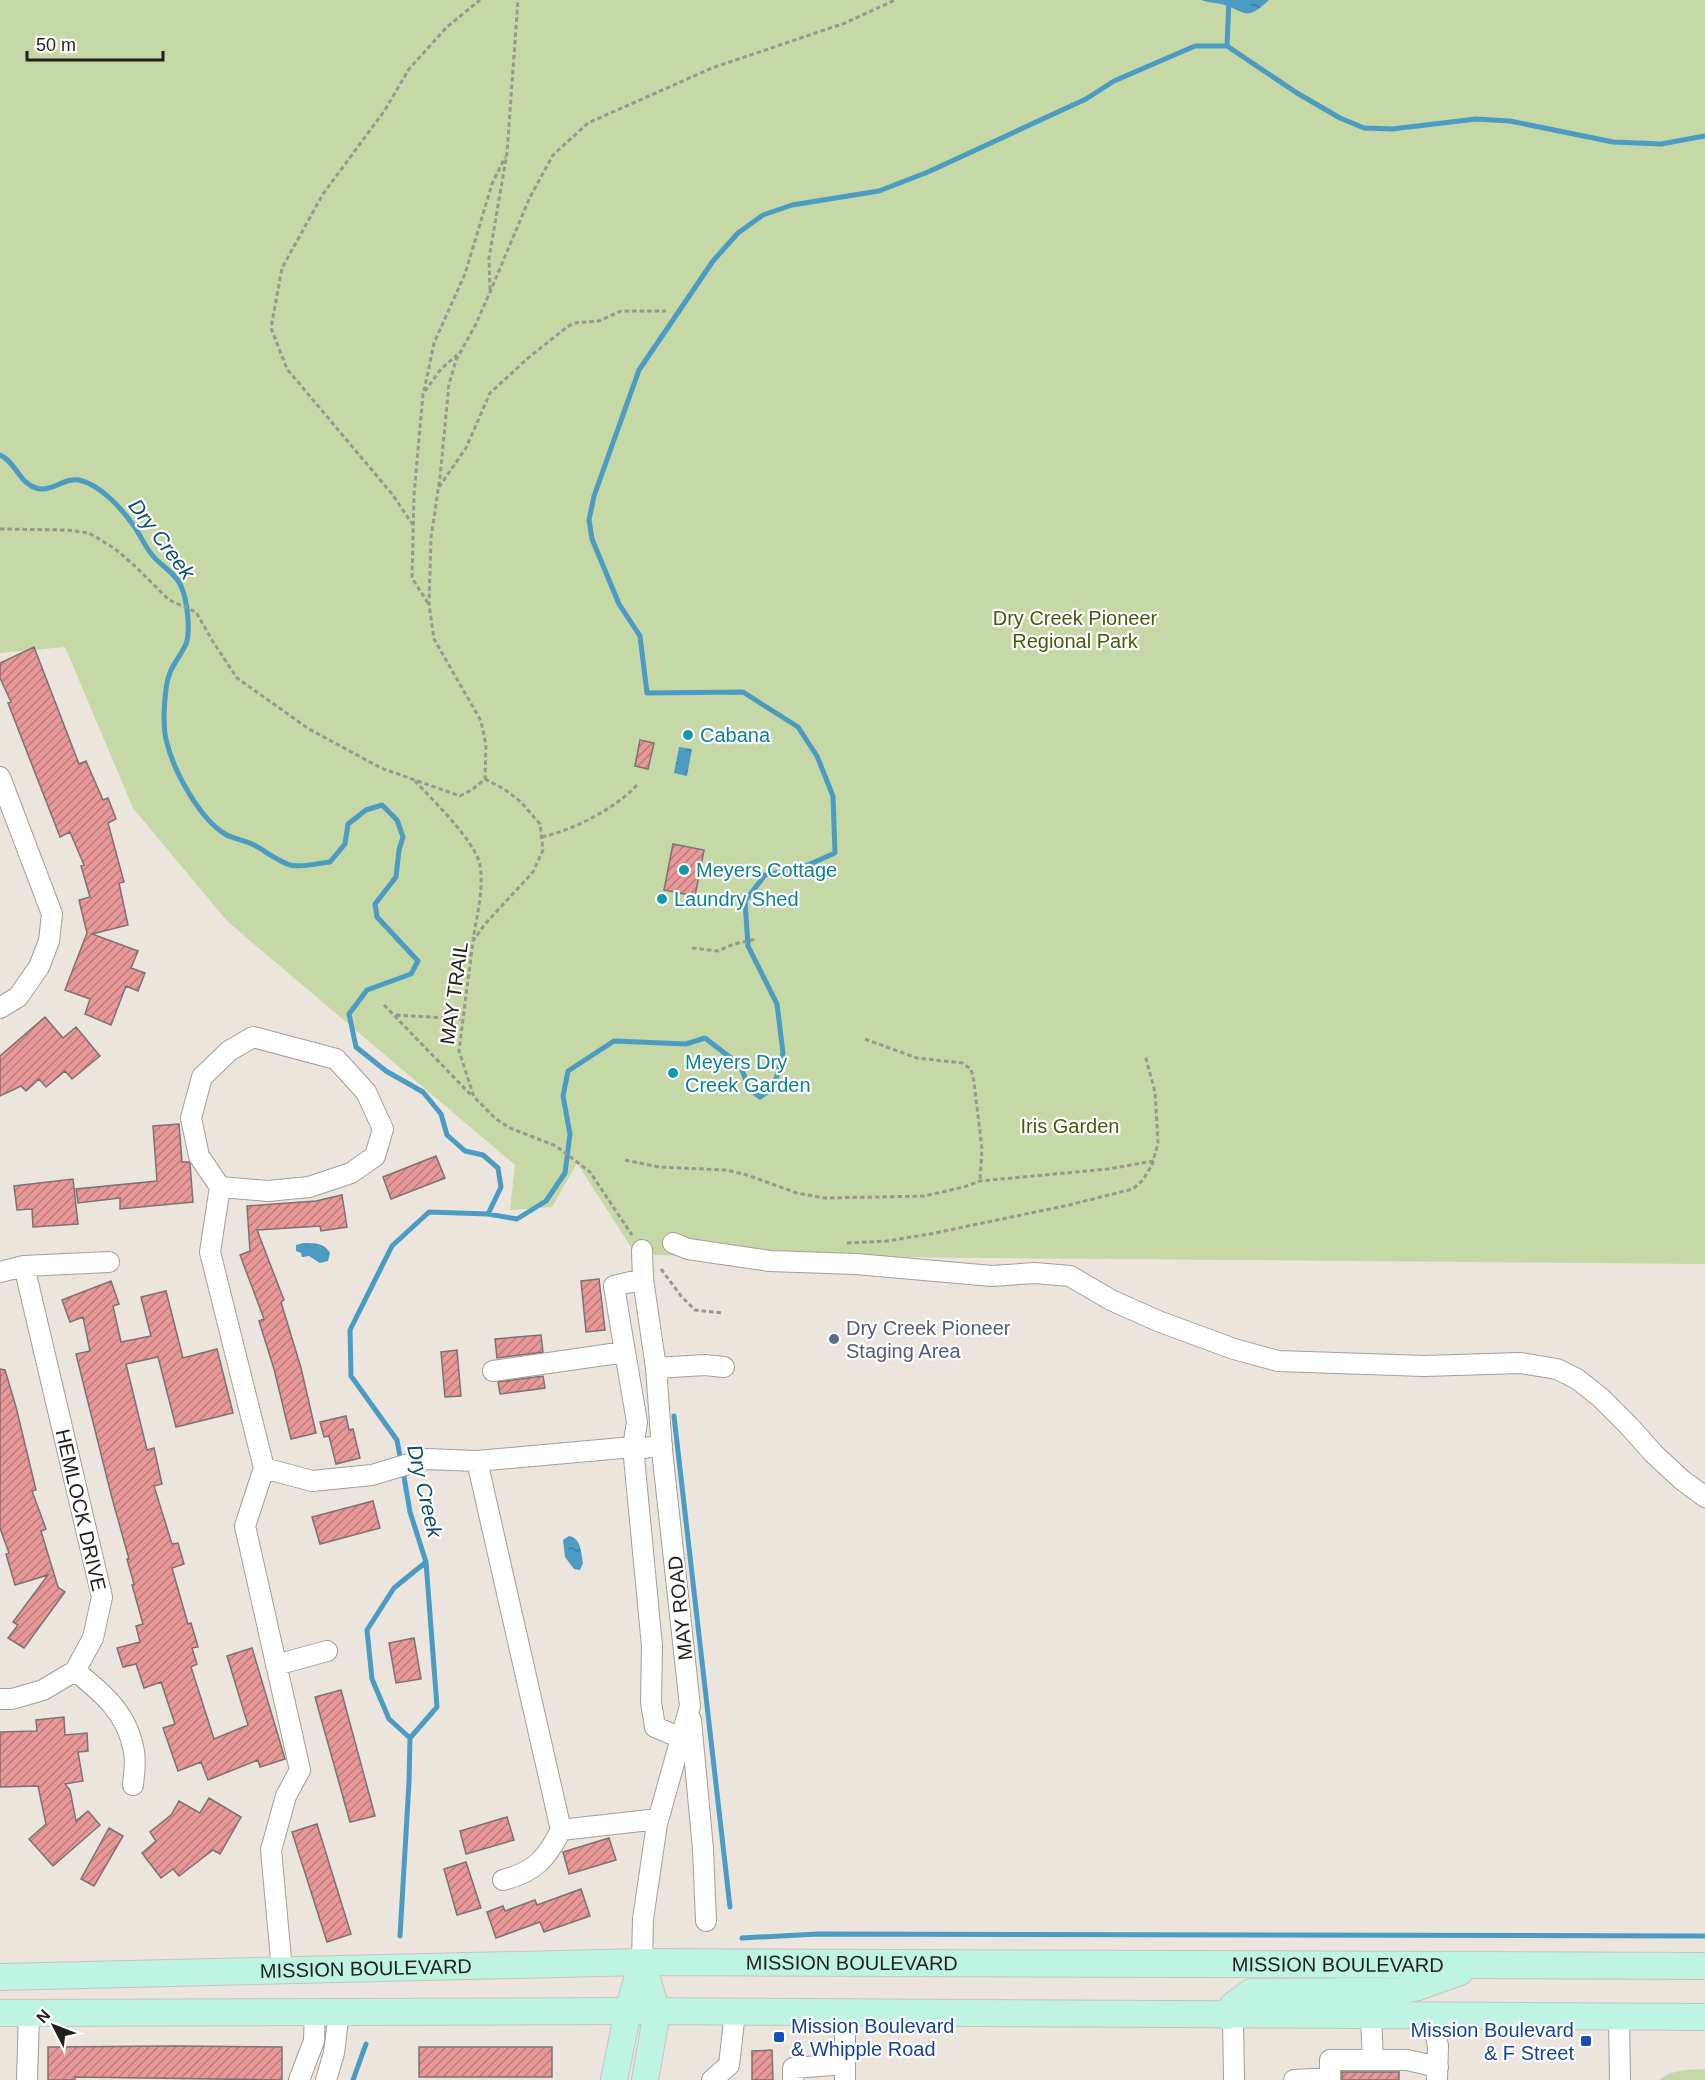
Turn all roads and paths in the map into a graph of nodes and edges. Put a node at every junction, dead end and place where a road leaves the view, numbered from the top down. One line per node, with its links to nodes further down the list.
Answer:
1 (480, 0): 10 (path)
2 (518, 0): 4 (path)
3 (895, 0): 5 (path)
4 (507, 153): 5 (path); 8 (path)
5 (490, 292): 7 (path)
6 (666, 311): 9 (path)
7 (460, 352): 8 (path); 9 (path)
8 (423, 394): 10 (path)
9 (438, 488): 12 (path)
10 (413, 525): 12 (path)
11 (1, 529): 14 (path)
12 (429, 604): 15 (path)
13 (0, 779): 22 (street)
14 (413, 779): 15 (path); 19 (path)
15 (485, 779): 17 (path)
16 (637, 785): 17 (path)
17 (542, 837): 19 (path, MAY TRAIL)
18 (757, 939): 20 (path)
19 (473, 941): 24 (path, MAY TRAIL)
20 (692, 948)
21 (384, 1005): 23 (path)
22 (0, 1008)
23 (394, 1015): 24 (path); 27 (path)
24 (463, 1020): 27 (path, MAY TRAIL)
25 (865, 1039): 30 (path)
26 (1145, 1055): 29 (path)
27 (474, 1097): 34 (path, MAY TRAIL)
28 (624, 1160): 30 (path)
29 (1153, 1161): 30 (path); 33 (path)
30 (980, 1181)
31 (220, 1187): 31 (street); 47 (street)
32 (673, 1243): 48 (street)
33 (840, 1244)
34 (642, 1250): 38 (street, MAY ROAD); 39 (path, MAY TRAIL)
35 (109, 1262): 36 (street)
36 (24, 1266): 37 (street); 51 (street, HEMLOCK DRIVE)
37 (0, 1272)
38 (643, 1279): 40 (street); 42 (street, MAY ROAD)
39 (723, 1313)
40 (625, 1352): 43 (street); 45 (street)
41 (723, 1367): 42 (street)
42 (656, 1368): 44 (street, MAY ROAD)
43 (493, 1371)
44 (662, 1445): 45 (street); 53 (street, MAY ROAD)
45 (633, 1447): 46 (street); 54 (street)
46 (477, 1461): 47 (street); 57 (street)
47 (264, 1468): 50 (street)
48 (1705, 1497)
49 (327, 1650): 50 (street)
50 (276, 1665): 63 (street)
51 (75, 1671): 52 (street); 55 (street)
52 (0, 1699)
53 (690, 1706): 54 (street, MAY ROAD); 59 (street)
54 (681, 1738): 56 (street, MAY ROAD)
55 (134, 1785)
56 (658, 1820): 57 (street); 60 (street, MAY ROAD)
57 (561, 1830): 58 (street)
58 (503, 1880)
59 (706, 1921)
60 (642, 1962): 61 (main road, MISSION BOULEVARD); 63 (main road, MISSION BOULEVARD); 65 (main road); 67 (main road)
61 (1478, 1966): 62 (main road, MISSION BOULEVARD); 72 (main road)
62 (1705, 1966)
63 (282, 1970): 64 (main road, MISSION BOULEVARD)
64 (0, 1977)
65 (628, 2011): 66 (main road); 67 (main road); 83 (main road)
66 (327, 2012): 70 (main road); 81 (street); 82 (street)
67 (657, 2012): 68 (main road); 84 (main road)
68 (735, 2012): 71 (main road); 85 (street)
69 (0, 2013): 70 (main road)
70 (29, 2013): 80 (street)
71 (845, 2013): 72 (main road); 78 (street)
72 (1230, 2016): 73 (main road); 87 (street)
73 (1371, 2017): 74 (main road); 77 (street)
74 (1432, 2017): 75 (main road); 79 (street)
75 (1619, 2018): 76 (main road); 89 (street)
76 (1705, 2018)
77 (1373, 2060): 79 (street); 88 (street)
78 (845, 2072): 86 (street)
79 (1437, 2073)
80 (27, 2080)
81 (299, 2080)
82 (326, 2080)
83 (614, 2080)
84 (645, 2080)
85 (711, 2080)
86 (793, 2080)
87 (1234, 2080)
88 (1294, 2080)
89 (1620, 2080)

